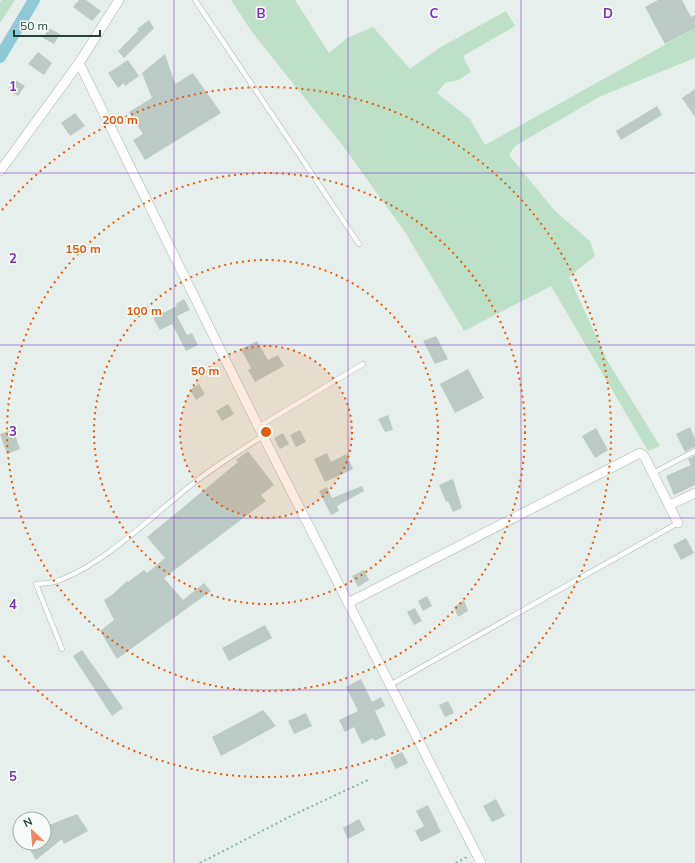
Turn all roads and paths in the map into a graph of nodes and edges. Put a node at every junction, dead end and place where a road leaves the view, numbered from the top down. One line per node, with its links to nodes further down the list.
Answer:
1 (119, 0): 3 (street)
2 (195, 0): 5 (lane)
3 (79, 63): 4 (street); 7 (street)
4 (0, 171)
5 (359, 244)
6 (363, 364): 7 (lane)
7 (258, 427): 8 (street)
8 (263, 436): 14 (street); 15 (lane)
9 (695, 451): 10 (lane)
10 (653, 473): 12 (street); 14 (street)
11 (695, 493): 12 (street)
12 (670, 505): 13 (street)
13 (678, 523): 16 (lane)
14 (348, 603): 16 (street)
15 (62, 648)
16 (390, 685): 19 (street)
17 (370, 779): 18 (path)
18 (200, 863)
19 (481, 863)

